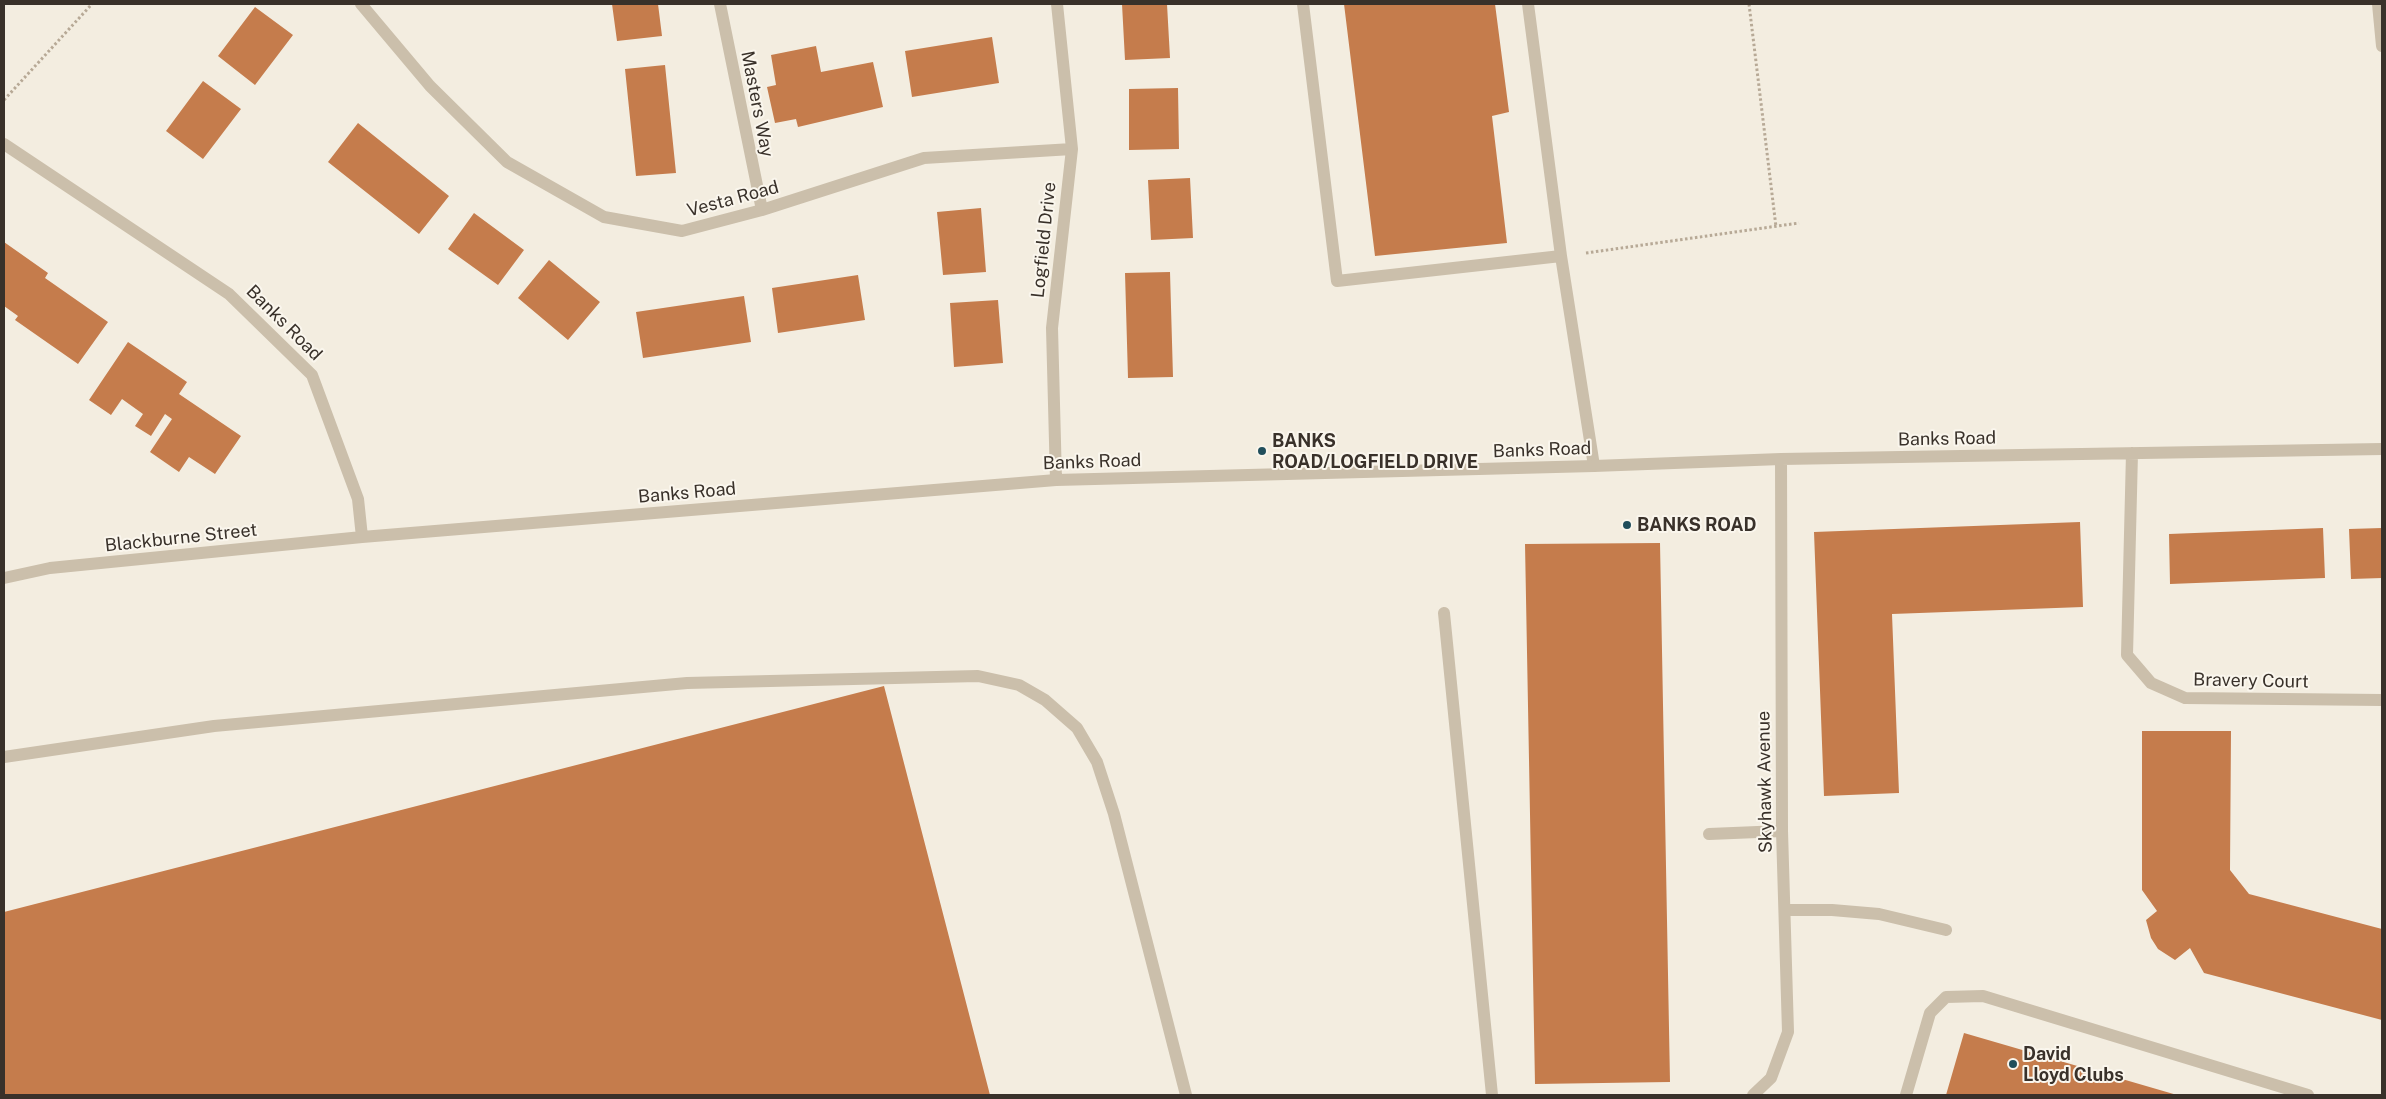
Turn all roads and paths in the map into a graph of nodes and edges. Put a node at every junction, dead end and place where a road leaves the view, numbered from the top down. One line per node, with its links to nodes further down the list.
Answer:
1 (92, 4): 10 (path)
2 (361, 4): 13 (street, Vesta Road)
3 (720, 4): 13 (street, Masters Way)
4 (1056, 4): 12 (street, Logfield Drive)
5 (1303, 4): 16 (street)
6 (1528, 4): 16 (street)
7 (1749, 4): 15 (path)
8 (2378, 4): 9 (street)
9 (2382, 46)
10 (4, 100)
11 (4, 144): 22 (street, Banks Road)
12 (1072, 149): 13 (street, Vesta Road); 21 (street, Logfield Drive)
13 (762, 210)
14 (1799, 223): 15 (path)
15 (1776, 227): 16 (path)
16 (1561, 256): 20 (street)
17 (2382, 449): 18 (street, Banks Road)
18 (2132, 453): 19 (street, Banks Road); 25 (street, Bravery Court)
19 (1781, 458): 20 (street, Banks Road); 27 (street, Skyhawk Avenue)
20 (1594, 466): 21 (street, Banks Road)
21 (1056, 480): 22 (street, Banks Road)
22 (362, 538): 23 (street, Blackburne Street)
23 (4, 578)
24 (1444, 613): 32 (street)
25 (2382, 700)
26 (4, 757): 31 (street)
27 (1782, 831): 28 (street); 29 (street, Skyhawk Avenue)
28 (1709, 834)
29 (1784, 910): 30 (street); 33 (street, Skyhawk Avenue)
30 (1946, 930)
31 (1186, 1095)
32 (1492, 1095)
33 (1753, 1095)
34 (1906, 1095): 35 (street)
35 (2308, 1095)

